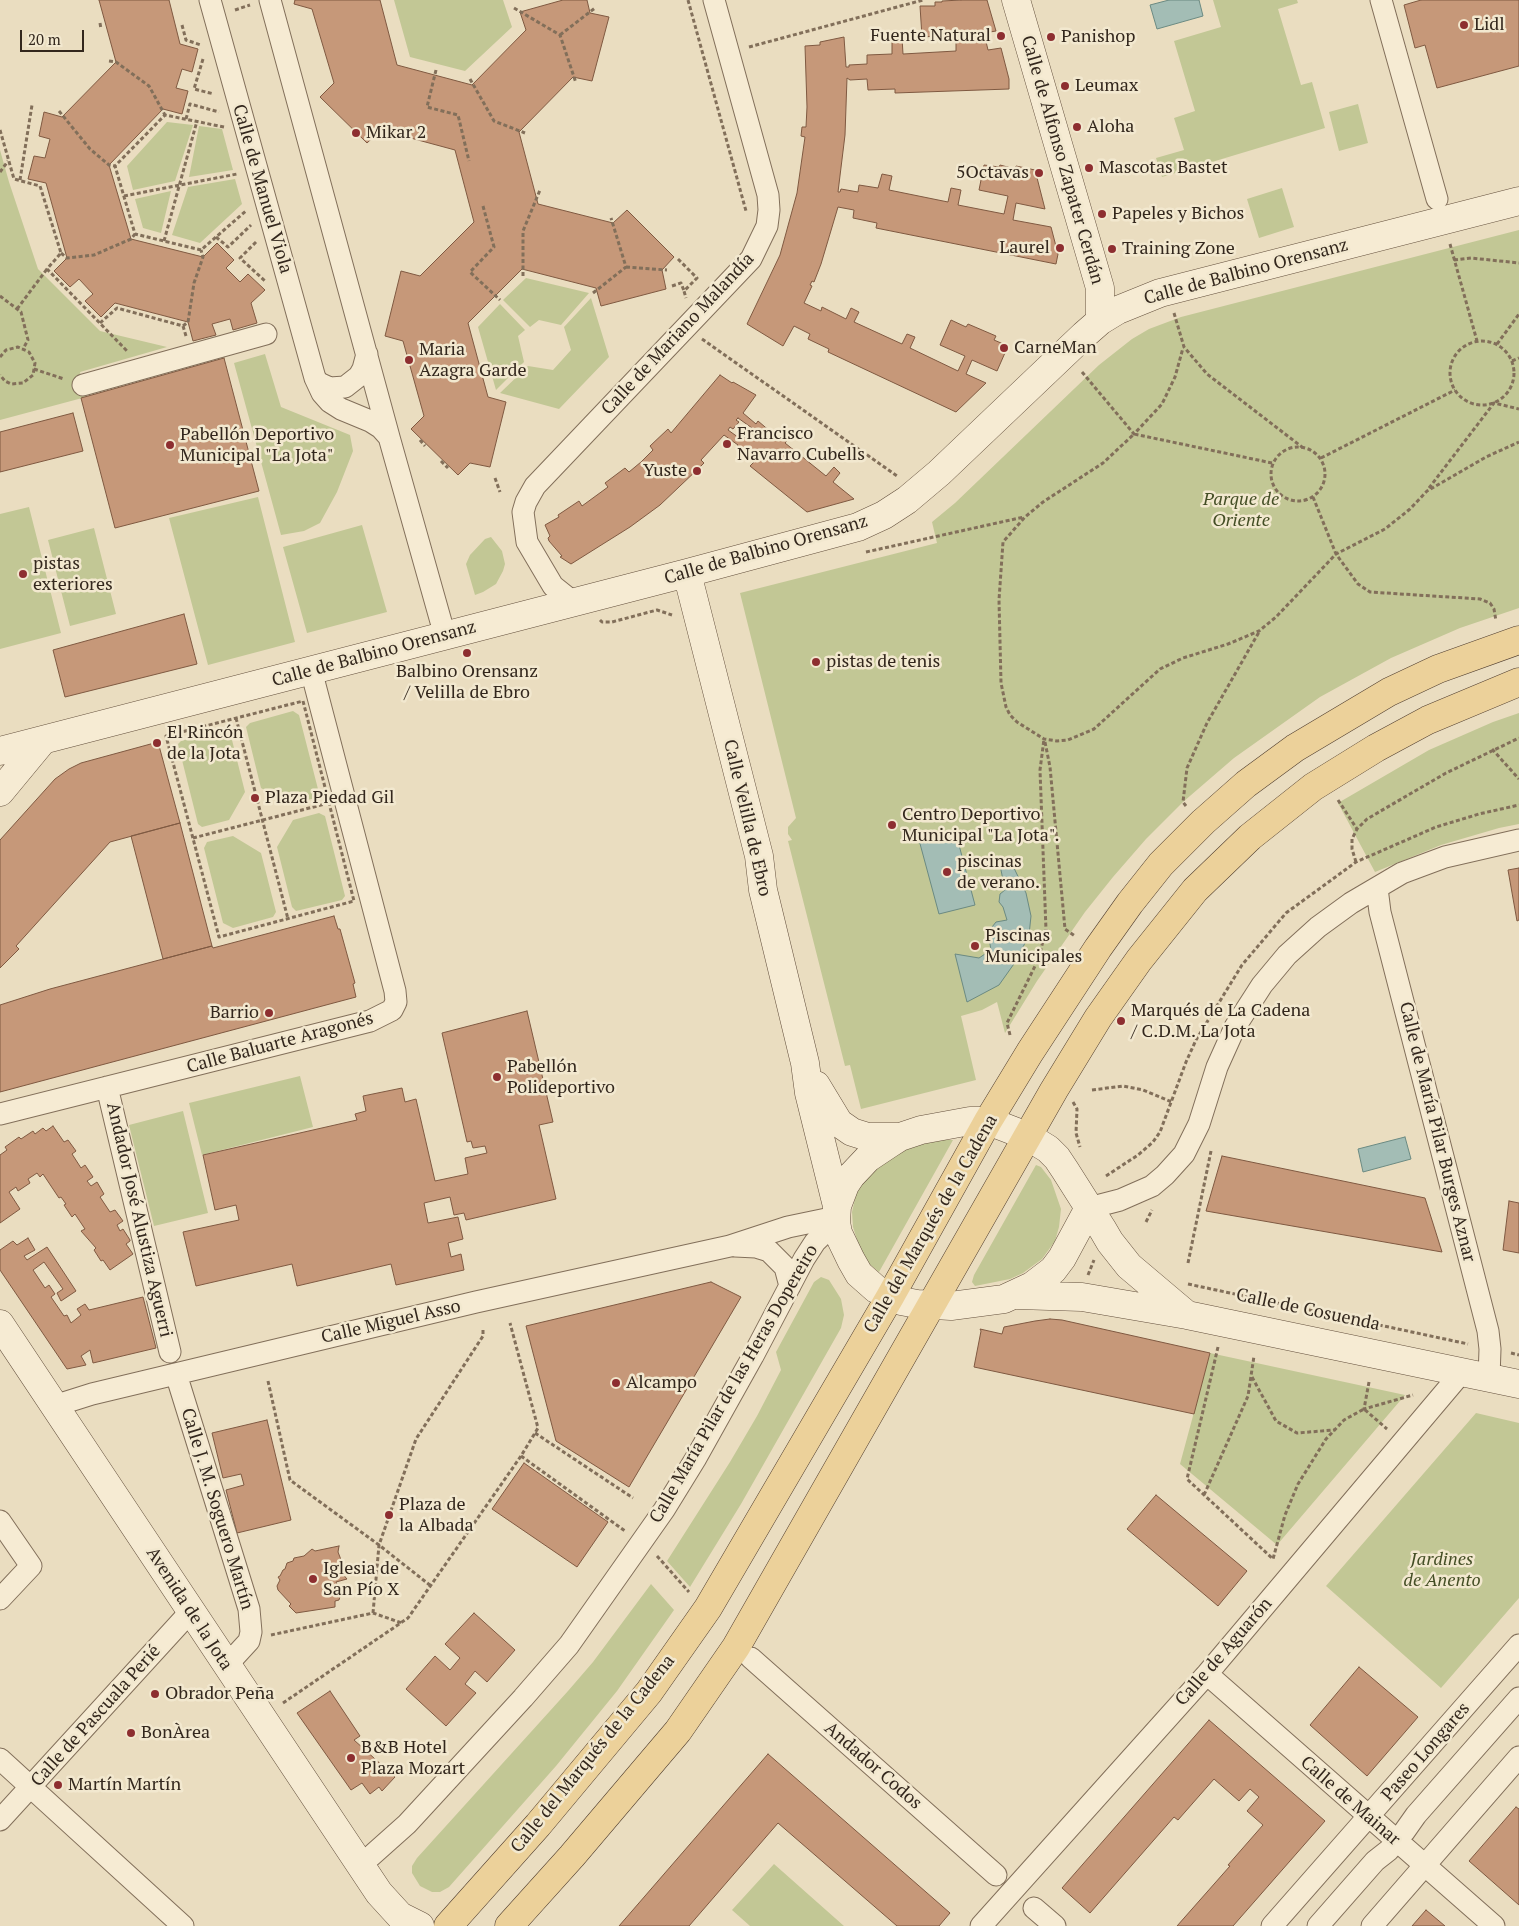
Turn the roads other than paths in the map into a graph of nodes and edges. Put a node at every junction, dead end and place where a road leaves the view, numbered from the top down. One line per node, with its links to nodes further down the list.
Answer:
1 (210, 0): 11 (street, Calle de Manuel Viola)
2 (714, 0): 15 (street, Calle de Mariano Malandía)
3 (1016, 0): 8 (street, Calle de Alfonso Zapater Cerdán)
4 (1381, 0): 6 (street)
5 (263, 2): 10 (street)
6 (1437, 199)
7 (1519, 201): 8 (street, Calle de Balbino Orensanz)
8 (1100, 321): 14 (street, Calle de Balbino Orensanz)
9 (266, 334): 12 (street)
10 (366, 354): 11 (street); 13 (street)
11 (315, 378): 13 (street, Calle de Manuel Viola)
12 (83, 385)
13 (389, 437): 16 (street)
14 (687, 573): 15 (street, Calle de Balbino Orensanz); 25 (street, Calle Velilla de Ebro)
15 (573, 602): 16 (street, Calle de Balbino Orensanz)
16 (445, 636): 18 (street, Calle de Balbino Orensanz)
17 (1519, 640): 28 (main road, Calle del Marqués de la Cadena)
18 (311, 670): 20 (street, Calle de Balbino Orensanz); 26 (street, Calle Baluarte Aragonés)
19 (1519, 682): 29 (main road)
20 (42, 740): 21 (street, Calle de Balbino Orensanz); 22 (street)
21 (0, 751)
22 (0, 792)
23 (1519, 840): 24 (street)
24 (1377, 888): 31 (street); 43 (street, Calle de María Pilar Burges Aznar)
25 (805, 1063): 30 (street, Calle Velilla de Ebro); 32 (street, Calle Velilla de Ebro)
26 (107, 1087): 27 (street, Calle Baluarte Aragonés); 40 (street, Andador José Alustiza Aguerri)
27 (0, 1114)
28 (988, 1121): 29 (street, Calle de Cosuenda); 30 (street); 36 (main road, Calle del Marqués de la Cadena)
29 (1027, 1136): 31 (street, Calle de Cosuenda); 37 (main road)
30 (900, 1137): 32 (street)
31 (1089, 1208): 35 (street); 38 (street, Calle de Cosuenda)
32 (836, 1215): 33 (street, Calle Miguel Asso); 34 (street, Calle María Pilar de las Heras Dopereiro); 36 (street, Calle Velilla de Ebro)
33 (730, 1246): 34 (street, Calle Miguel Asso); 42 (street, Calle Miguel Asso)
34 (790, 1286): 61 (street, Calle María Pilar de las Heras Dopereiro)
35 (1017, 1295): 37 (street, Calle Velilla de Ebro); 38 (street, Calle de Cosuenda)
36 (890, 1296): 37 (street, Calle Velilla de Ebro); 67 (main road, Calle del Marqués de la Cadena)
37 (932, 1306): 68 (main road)
38 (1188, 1314): 41 (street, Calle de Cosuenda)
39 (0, 1324): 45 (street, Avenida de la Jota)
40 (170, 1352)
41 (1462, 1372): 43 (street, Calle de Cosuenda); 52 (street, Calle de Aguarón)
42 (176, 1374): 45 (street, Calle Miguel Asso); 51 (street, Calle J. M. Soguero Martín)
43 (1489, 1378): 44 (street, Calle de Cosuenda)
44 (1519, 1384)
45 (54, 1406): 48 (street, Avenida de la Jota)
46 (0, 1521): 47 (street)
47 (0, 1599)
48 (191, 1611): 51 (street, Avenida de la Jota); 56 (street, Calle de Pascuala Perié)
49 (1519, 1645): 57 (street, Paseo Longares)
50 (751, 1658): 63 (street, Andador Codos)
51 (226, 1666): 61 (street, Avenida de la Jota)
52 (1207, 1674): 57 (street, Calle de Mainar); 69 (street, Calle de Aguarón)
53 (1519, 1698): 59 (street, Paseo Longares)
54 (1519, 1757): 62 (street)
55 (0, 1758): 56 (street)
56 (31, 1787): 58 (street, Calle de Pascuala Perié); 66 (street)
57 (1369, 1817): 62 (street, Calle de Mainar); 71 (street, Paseo Longares)
58 (0, 1820)
59 (1404, 1832)
60 (1389, 1850): 72 (street)
61 (361, 1864): 65 (street, Avenida de la Jota)
62 (1425, 1866): 73 (street); 74 (street, Calle de Mainar)
63 (996, 1875)
64 (1034, 1908): 70 (street)
65 (404, 1923)
66 (183, 1926)
67 (448, 1926)
68 (509, 1926)
69 (981, 1926)
70 (1055, 1926)
71 (1272, 1926)
72 (1318, 1926)
73 (1372, 1926)
74 (1494, 1926)

